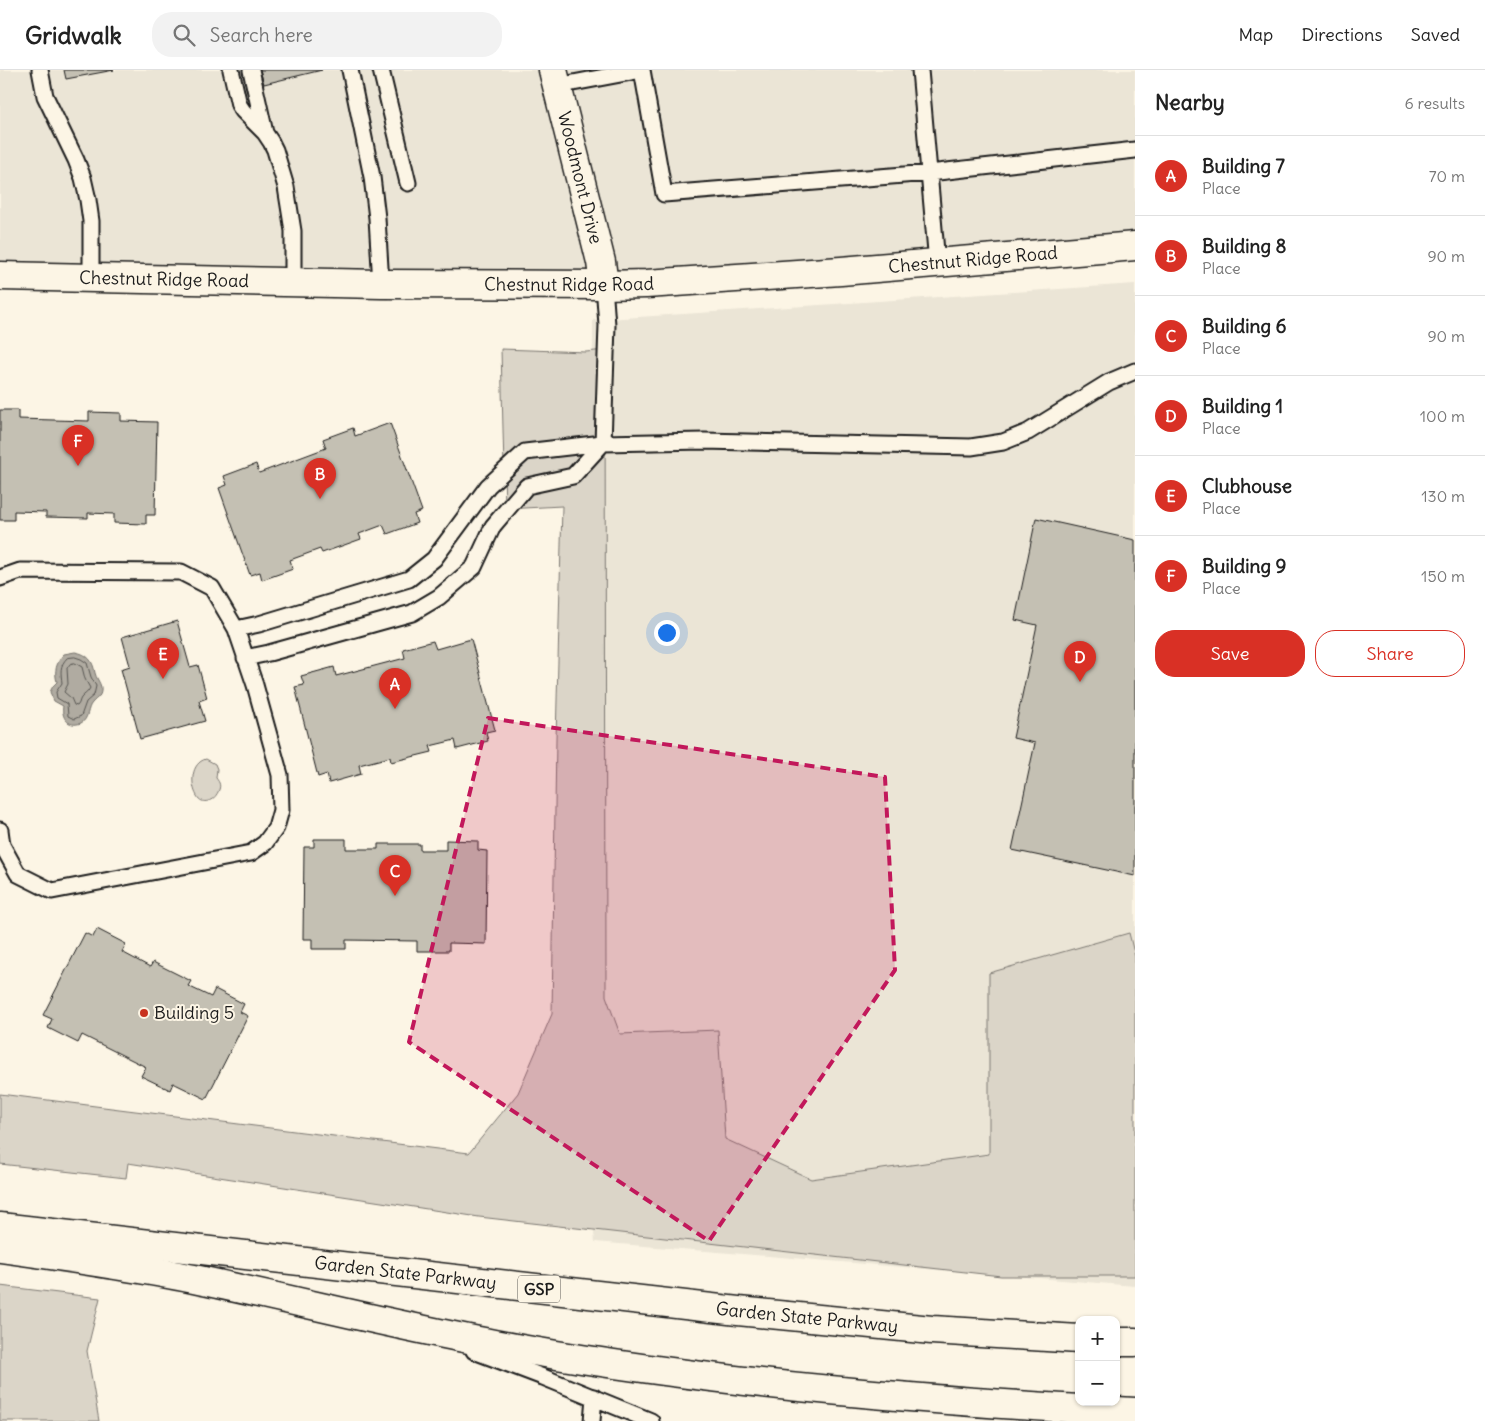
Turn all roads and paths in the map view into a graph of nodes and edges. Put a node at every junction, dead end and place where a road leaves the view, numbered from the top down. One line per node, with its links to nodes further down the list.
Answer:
1 (40, 70): 16 (lane)
2 (231, 70): 9 (lane)
3 (251, 70): 9 (lane)
4 (350, 70): 18 (lane)
5 (381, 70): 12 (lane)
6 (642, 70): 8 (lane); 11 (lane)
7 (920, 70): 11 (lane)
8 (555, 78): 19 (main road, Woodmont Drive)
9 (266, 133): 17 (lane)
10 (1135, 150): 11 (lane)
11 (929, 173): 14 (lane)
12 (408, 184)
13 (1135, 246): 14 (main road, Chestnut Ridge Road)
14 (937, 263): 19 (main road, Chestnut Ridge Road)
15 (0, 276): 16 (main road, Chestnut Ridge Road)
16 (91, 278): 17 (main road, Chestnut Ridge Road)
17 (293, 282): 18 (main road, Chestnut Ridge Road)
18 (380, 284): 19 (main road, Chestnut Ridge Road)
19 (604, 285): 21 (lane)
20 (1135, 371): 21 (lane)
21 (603, 443): 23 (lane); 24 (lane)
22 (0, 578): 23 (lane)
23 (236, 629): 24 (lane)
24 (245, 658): 25 (lane)
25 (0, 830)
26 (0, 1227): 29 (main road, Garden State Parkway / GSP)
27 (0, 1248): 28 (main road)
28 (413, 1328): 32 (lane); 33 (main road)
29 (1075, 1339)
30 (1120, 1342): 31 (main road)
31 (1135, 1342)
32 (594, 1397): 34 (lane); 35 (lane)
33 (1135, 1412)
34 (592, 1421)
35 (651, 1421)

